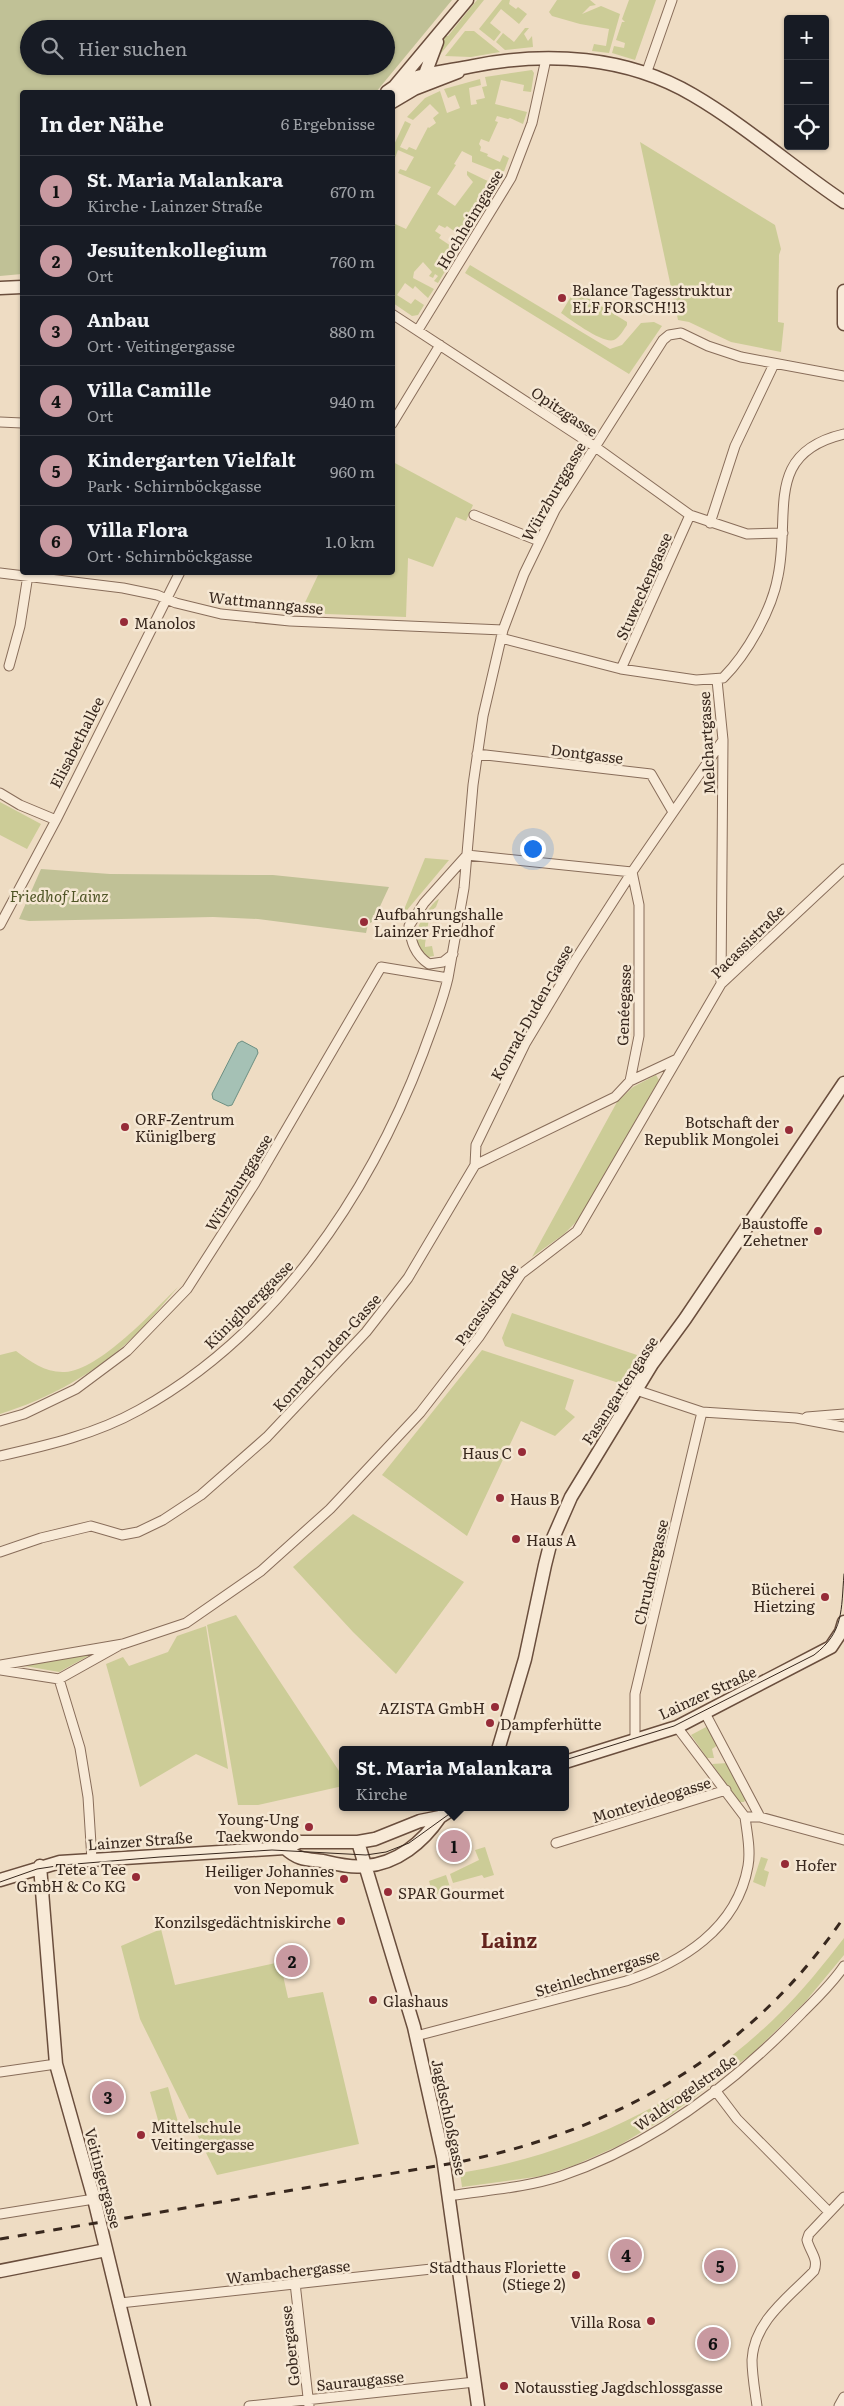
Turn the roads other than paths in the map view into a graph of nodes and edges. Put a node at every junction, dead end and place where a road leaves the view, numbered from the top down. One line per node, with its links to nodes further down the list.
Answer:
1 (466, 0): 3 (street)
2 (672, 0): 6 (street)
3 (445, 26): 4 (street); 7 (street)
4 (421, 54): 7 (street); 8 (street)
5 (546, 59): 6 (street); 7 (street); 16 (street, Hochheimgasse)
6 (646, 74): 10 (street)
7 (421, 80): 8 (street); 9 (street)
8 (390, 90)
9 (395, 100)
10 (844, 202)
11 (20, 287): 12 (street)
12 (0, 288)
13 (844, 290): 15 (street)
14 (395, 316): 16 (street, Opitzgasse)
15 (844, 324)
16 (418, 330): 17 (street, Opitzgasse)
17 (440, 345): 20 (street); 24 (street, Opitzgasse)
18 (774, 364): 19 (street, Würzburggasse); 24 (street, Würzburggasse); 27 (street)
19 (844, 376)
20 (395, 419)
21 (0, 422): 22 (street)
22 (20, 423)
23 (844, 434): 28 (street, Melchartgasse)
24 (594, 446): 26 (street, Opitzgasse); 29 (street, Würzburggasse)
25 (474, 515): 29 (street)
26 (690, 515): 27 (street, Opitzgasse); 37 (street, Stuweckengasse)
27 (710, 523): 28 (street, Opitzgasse)
28 (783, 533): 38 (street, Melchartgasse)
29 (540, 541): 35 (street, Würzburggasse)
30 (0, 573): 31 (street, Wattmanngasse)
31 (20, 574)
32 (28, 575): 34 (street, Wattmanngasse); 36 (street)
33 (179, 575): 34 (street, Elisabethallee)
34 (167, 599): 35 (street, Wattmanngasse); 43 (street, Elisabethallee)
35 (502, 634): 37 (street, Wattmanngasse); 40 (street, Würzburggasse)
36 (9, 666)
37 (621, 669): 38 (street, Wattmanngasse)
38 (717, 680): 39 (street, Melchartgasse)
39 (723, 740): 42 (street, Konrad-Duden-Gasse); 50 (street, Melchartgasse)
40 (477, 754): 42 (street, Dontgasse); 44 (street, Würzburggasse)
41 (0, 793): 43 (street)
42 (673, 812): 46 (street, Konrad-Duden-Gasse)
43 (56, 820): 47 (street, Elisabethallee)
44 (467, 855): 46 (street); 48 (street, Würzburggasse); 48 (street)
45 (844, 869): 50 (street, Pacassistraße)
46 (632, 872): 52 (street, Genéegasse); 54 (street, Konrad-Duden-Gasse)
47 (0, 925)
48 (453, 953): 49 (street)
49 (448, 978): 59 (street, Würzburggasse); 61 (street, Küniglberggasse)
50 (721, 984): 51 (street, Pacassistraße)
51 (678, 1059): 52 (street); 64 (street, Pacassistraße)
52 (630, 1081): 54 (street)
53 (844, 1083): 55 (street, Fasangartengasse)
54 (475, 1165): 62 (street, Konrad-Duden-Gasse)
55 (636, 1390): 56 (street); 71 (street, Fasangartengasse)
56 (702, 1412): 58 (street); 70 (street, Chrudnergasse)
57 (844, 1414): 58 (street)
58 (796, 1418): 60 (street)
59 (0, 1421)
60 (844, 1427)
61 (0, 1456)
62 (0, 1552)
63 (844, 1622): 68 (street, Lainzer Straße)
64 (123, 1644): 65 (street, Pacassistraße); 67 (street, Pacassistraße)
65 (0, 1665)
66 (0, 1670): 67 (street)
67 (59, 1679): 84 (street)
68 (705, 1713): 69 (street, Lainzer Straße); 74 (street)
69 (677, 1727): 70 (street, Lainzer Straße); 73 (street)
70 (635, 1740): 72 (street, Lainzer Straße)
71 (499, 1746)
72 (569, 1761)
73 (726, 1790): 75 (street); 82 (street, Montevideogasse)
74 (751, 1803): 75 (street); 79 (street)
75 (738, 1808): 78 (street)
76 (449, 1811): 77 (street, Lainzer Straße)
77 (440, 1817): 81 (street, Lainzer Straße); 86 (street, Lainzer Straße)
78 (745, 1817): 79 (street); 89 (street, Steinlechnergasse)
79 (760, 1817): 80 (street)
80 (844, 1840)
81 (358, 1842): 83 (street, Lainzer Straße); 86 (street, Jagdschloßgasse)
82 (556, 1842)
83 (285, 1848): 84 (street, Lainzer Straße); 86 (street, Lainzer Straße)
84 (92, 1860): 85 (street, Lainzer Straße)
85 (40, 1866): 87 (street, Lainzer Straße); 90 (street, Veitingergasse)
86 (365, 1866): 89 (street, Jagdschloßgasse)
87 (0, 1880)
88 (844, 1966): 92 (street, Waldvogelstraße)
89 (416, 2036): 93 (street, Jagdschloßgasse)
90 (56, 2064): 91 (street); 95 (street, Veitingergasse)
91 (0, 2072)
92 (715, 2090): 93 (street, Waldvogelstraße); 96 (street)
93 (449, 2196): 99 (street, Jagdschloßgasse)
94 (844, 2198): 96 (street)
95 (94, 2199): 97 (street); 98 (street, Veitingergasse)
96 (829, 2212): 109 (street)
97 (0, 2214)
98 (106, 2250): 100 (street); 102 (street, Veitingergasse)
99 (459, 2266): 101 (street, Wambachergasse); 103 (street, Jagdschloßgasse)
100 (0, 2270)
101 (296, 2283): 102 (street, Wambachergasse); 105 (street, Gobergasse)
102 (120, 2303): 106 (street, Veitingergasse)
103 (475, 2382): 105 (street, Sauraugasse); 108 (street, Jagdschloßgasse)
104 (844, 2397): 110 (street)
105 (309, 2403): 107 (street, Sauraugasse)
106 (144, 2406)
107 (249, 2406)
108 (478, 2406)
109 (757, 2406)
110 (839, 2406)

